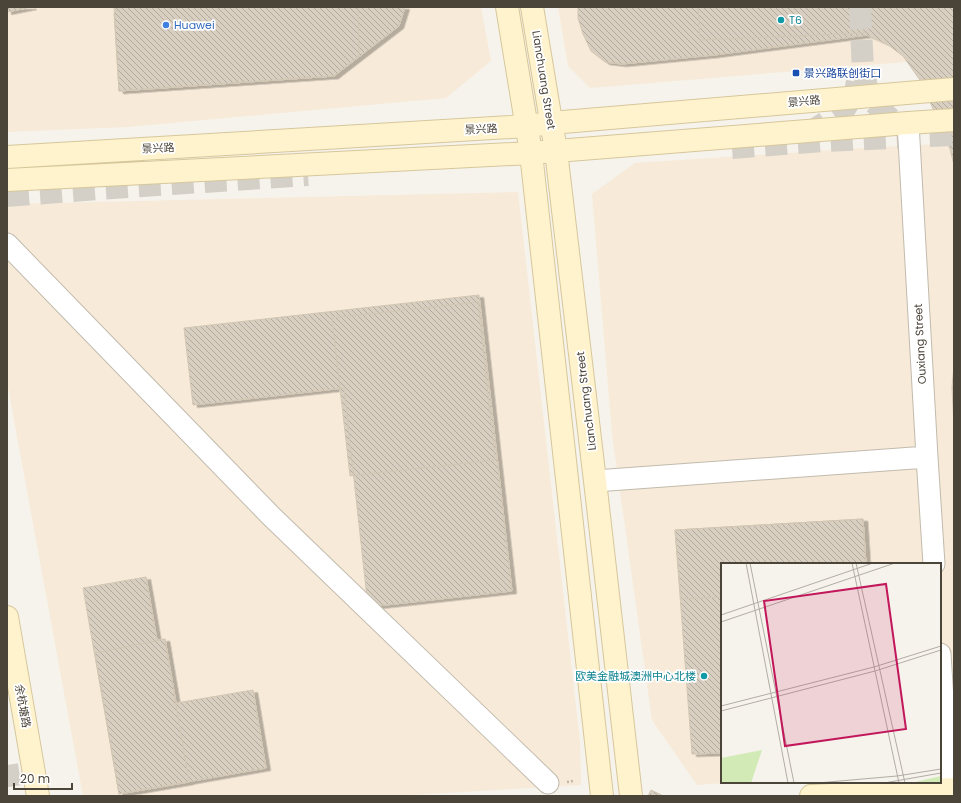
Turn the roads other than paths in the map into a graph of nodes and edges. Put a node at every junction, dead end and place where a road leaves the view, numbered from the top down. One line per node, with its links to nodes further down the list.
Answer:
1 (507, 7): 7 (street)
2 (532, 7): 5 (street, Lianchuang Street)
3 (954, 89): 5 (street, 景兴路)
4 (954, 120): 6 (street)
5 (551, 123): 7 (street, 景兴路); 8 (street, Lianchuang Street)
6 (908, 123): 8 (street); 13 (street, Ouxiang Street)
7 (527, 126): 9 (street); 10 (street, 景兴路)
8 (556, 152): 9 (street); 14 (street, Lianchuang Street)
9 (531, 153): 11 (street); 21 (street)
10 (7, 157)
11 (7, 180)
12 (7, 244): 18 (street)
13 (927, 457): 14 (street); 15 (street, Ouxiang Street)
14 (595, 481): 22 (street, Lianchuang Street)
15 (934, 563)
16 (7, 617): 20 (street, 余杭塘路)
17 (941, 665): 19 (street)
18 (548, 782)
19 (952, 789): 23 (street)
20 (38, 796)
21 (602, 796)
22 (631, 796)
23 (811, 796)

